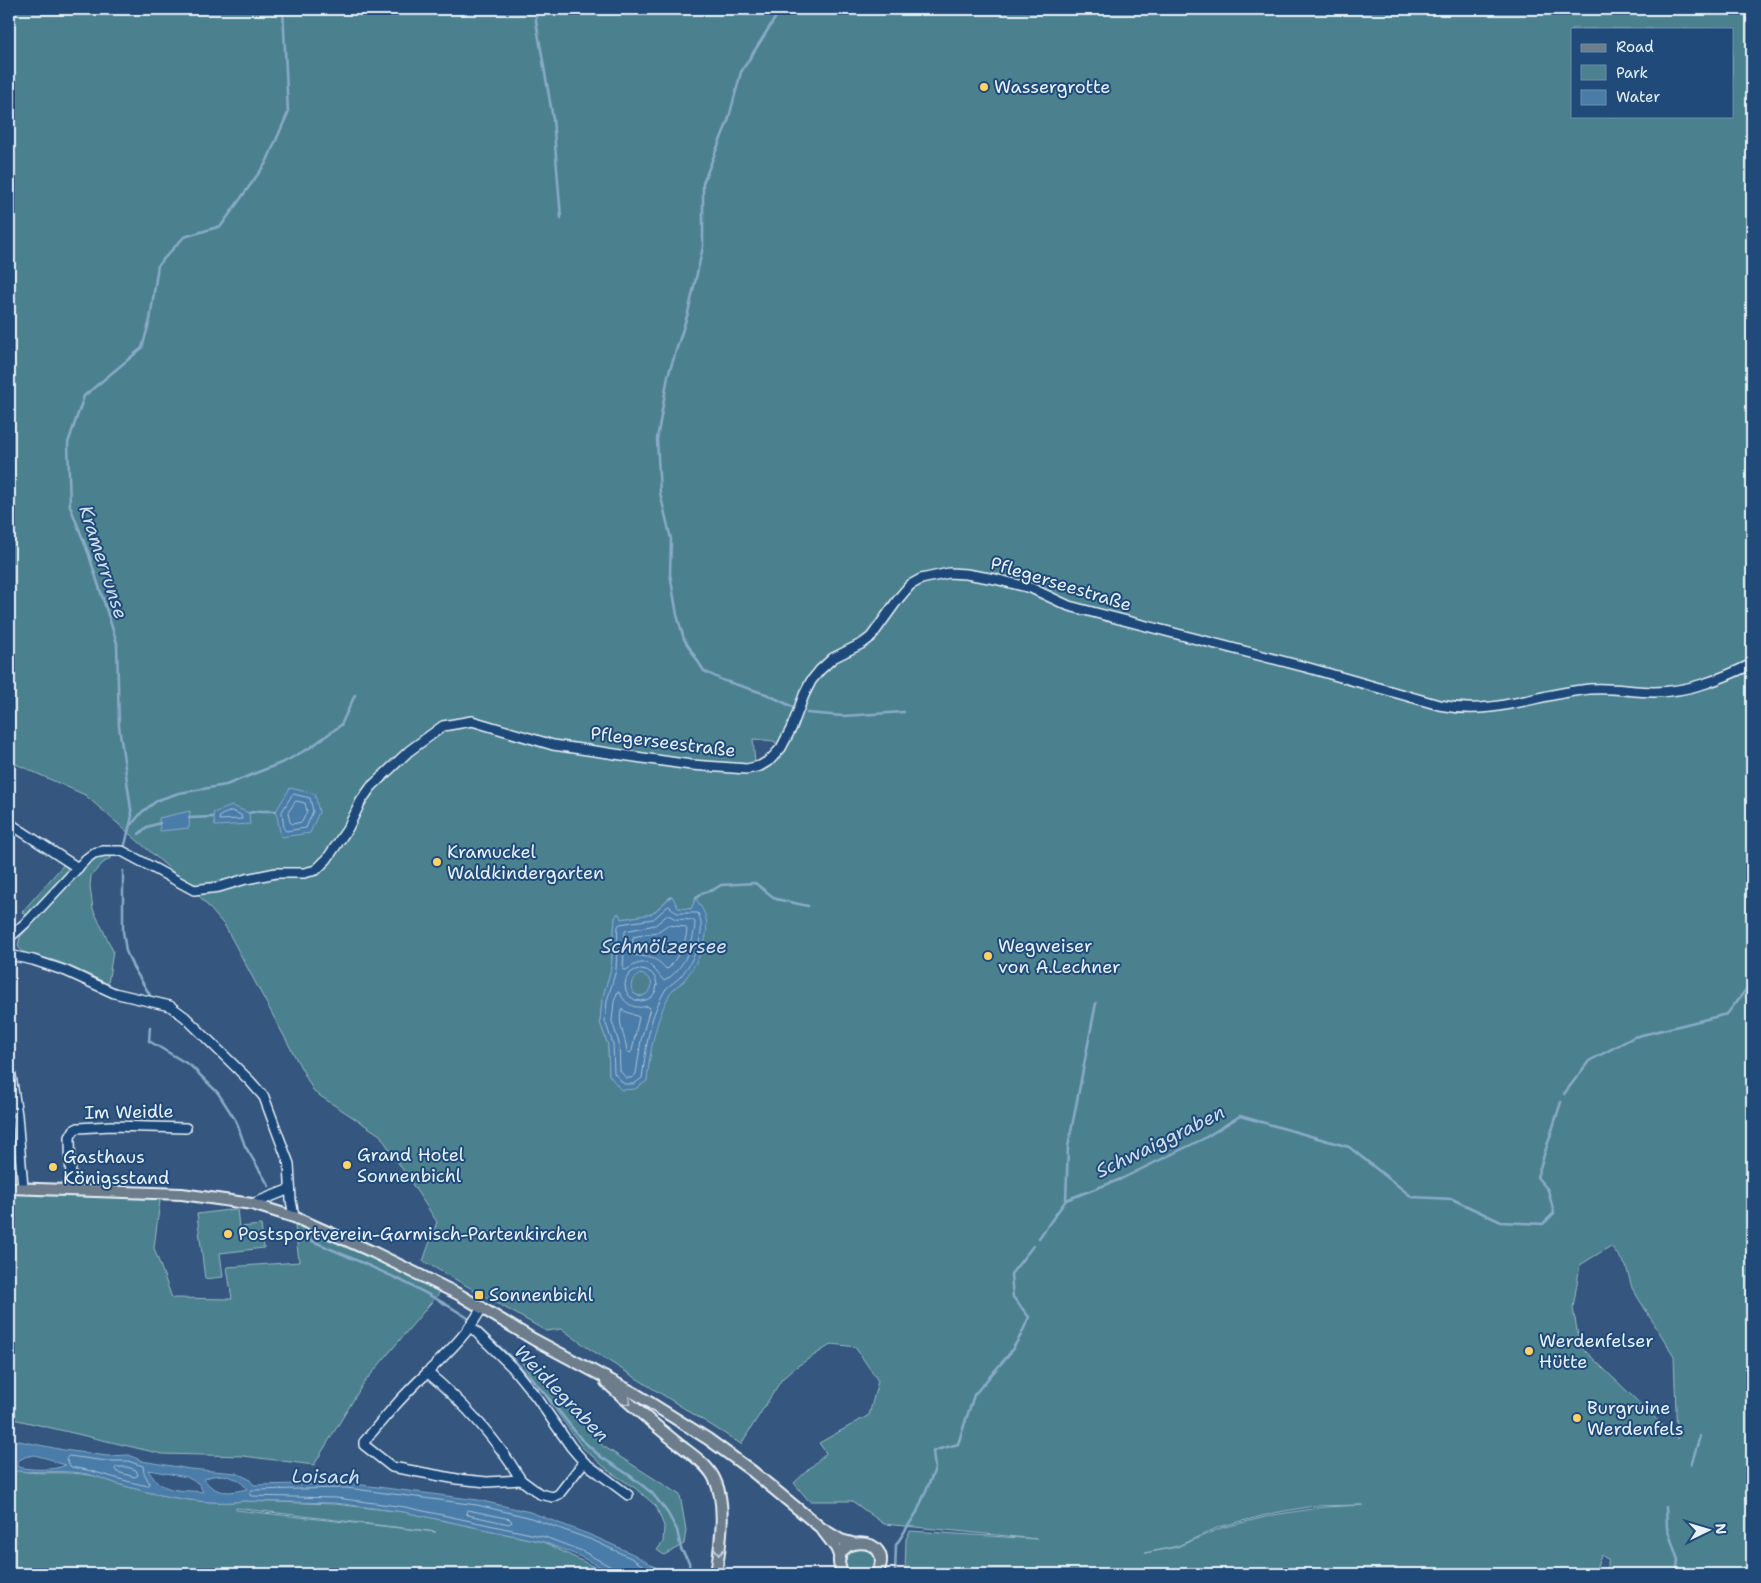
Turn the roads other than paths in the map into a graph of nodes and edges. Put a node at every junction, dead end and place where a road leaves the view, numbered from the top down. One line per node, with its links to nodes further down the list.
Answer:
1 (1752, 664): 3 (street, Pflegerseestraße)
2 (9, 823): 3 (street)
3 (78, 868): 4 (street)
4 (11, 937): 5 (street)
5 (13, 956): 10 (street)
6 (9, 1063): 9 (street)
7 (186, 1128): 11 (street, Im Weidle)
8 (9, 1188): 9 (main road)
9 (23, 1188): 11 (main road)
10 (290, 1189): 12 (street); 13 (street)
11 (71, 1190): 12 (main road)
12 (252, 1204): 13 (main road)
13 (294, 1217): 14 (main road)
14 (482, 1307): 15 (street); 16 (main road)
15 (470, 1326): 17 (street); 18 (street)
16 (592, 1370): 21 (main road); 25 (main road, one-way to 25)
17 (427, 1372): 19 (street); 19 (street)
18 (584, 1462): 19 (street); 20 (street)
19 (521, 1480)
20 (628, 1495)
21 (821, 1528): 22 (main road); 23 (main road)
22 (852, 1544): 23 (main road); 24 (main road)
23 (841, 1569)
24 (879, 1572)
25 (722, 1574)

